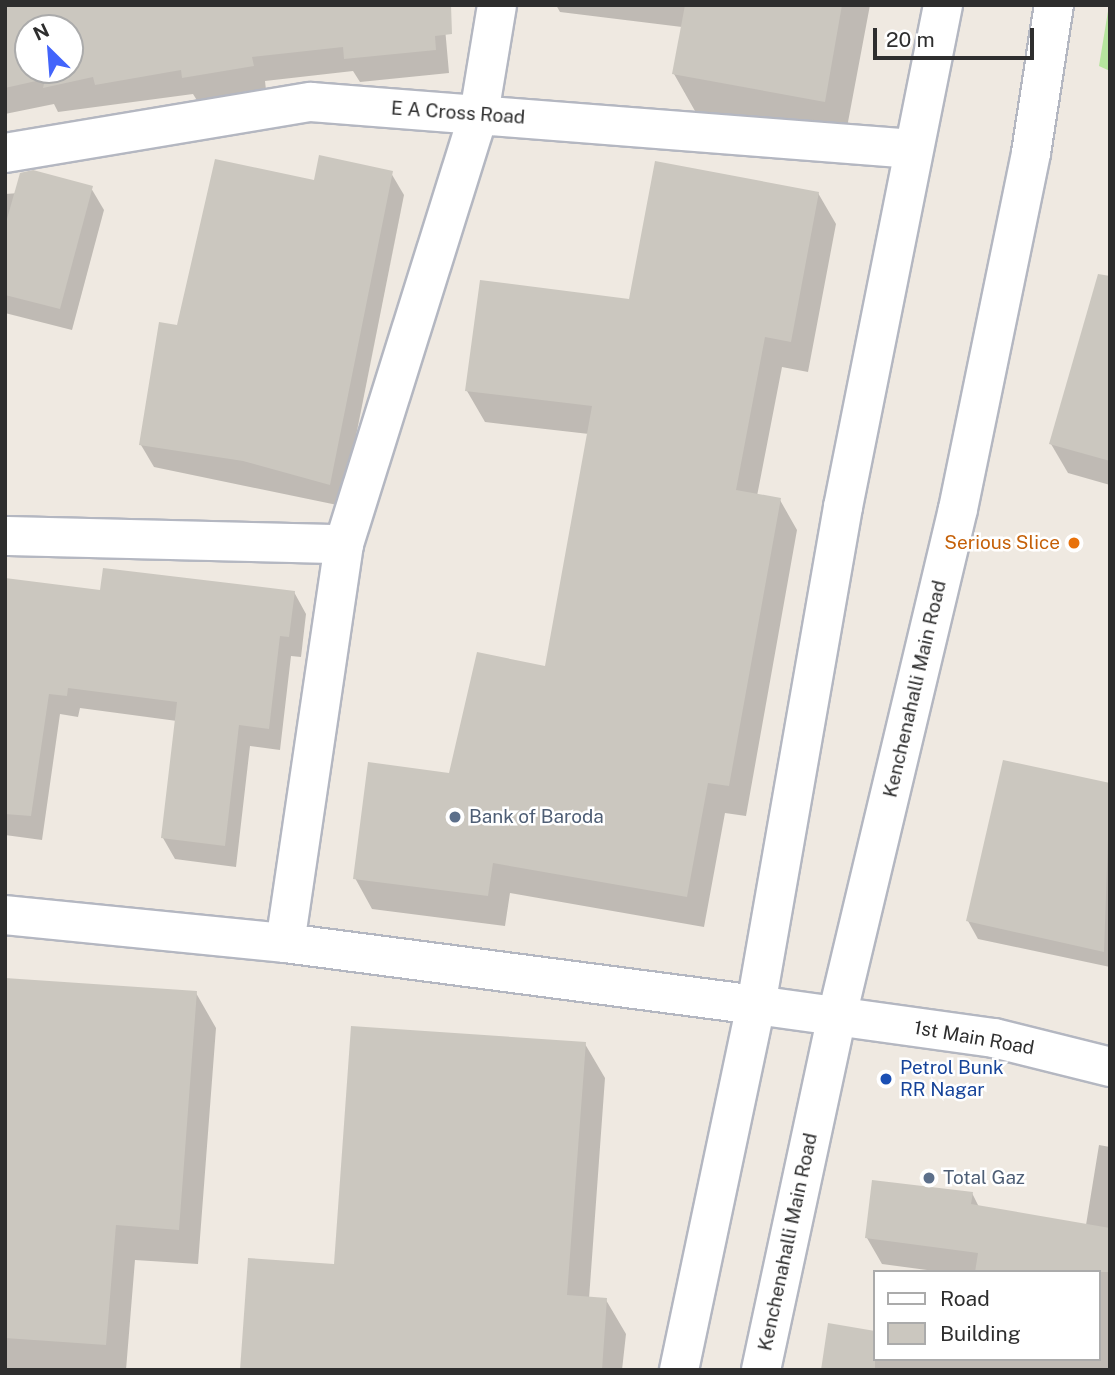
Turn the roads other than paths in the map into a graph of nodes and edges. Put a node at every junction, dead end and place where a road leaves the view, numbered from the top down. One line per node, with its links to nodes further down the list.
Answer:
1 (497, 5): 4 (street)
2 (943, 5): 5 (street)
3 (1054, 5): 12 (street, Kenchenahalli Main Road)
4 (479, 114): 5 (street, E A Cross Road); 6 (street, E A Cross Road); 8 (street)
5 (913, 149): 11 (street)
6 (5, 153)
7 (5, 536): 8 (street)
8 (344, 544): 10 (street)
9 (5, 915): 10 (street, 1st Main Road)
10 (285, 943): 11 (street, 1st Main Road)
11 (757, 1005): 12 (street, 1st Main Road); 14 (street)
12 (837, 1016): 13 (street, 1st Main Road); 15 (street, Kenchenahalli Main Road)
13 (1110, 1067)
14 (679, 1370)
15 (761, 1370)

